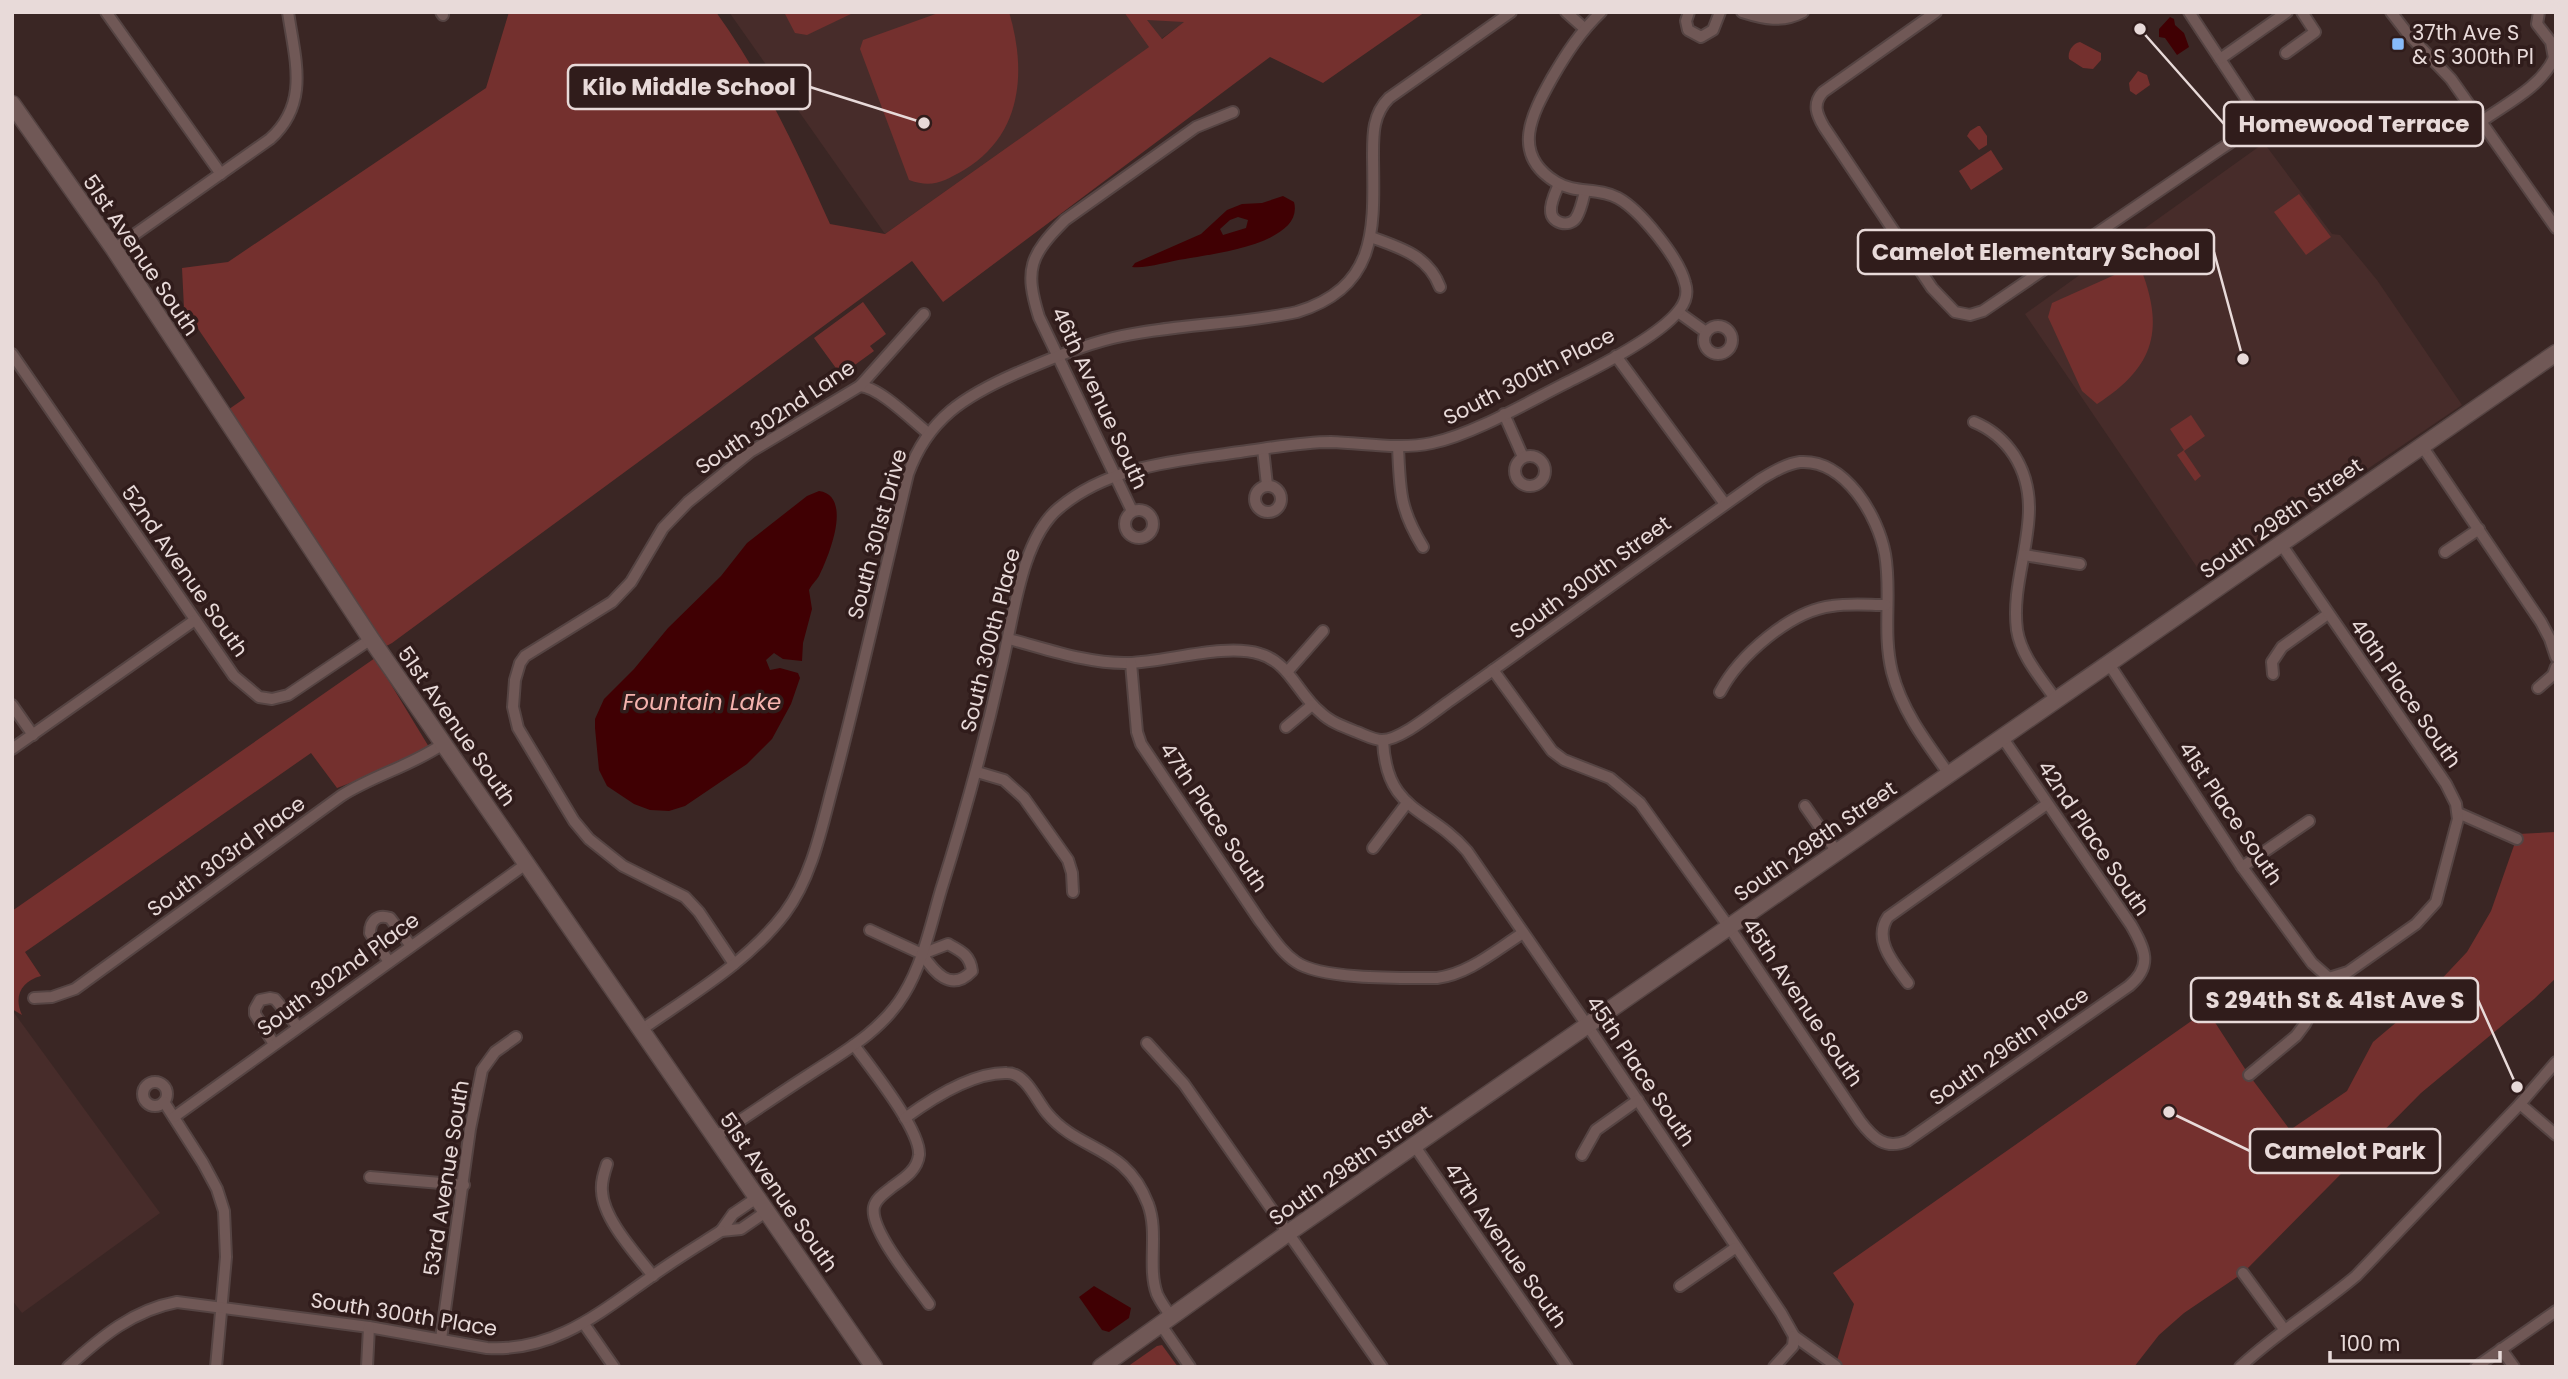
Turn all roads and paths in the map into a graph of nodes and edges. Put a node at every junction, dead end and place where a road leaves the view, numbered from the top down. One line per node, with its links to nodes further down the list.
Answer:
1 (106, 12): 23 (street)
2 (288, 12): 23 (street)
3 (1511, 12): 27 (street)
4 (1566, 12): 16 (street)
5 (1601, 12): 16 (street)
6 (1689, 12): 7 (street)
7 (1720, 12)
8 (1803, 12): 15 (street)
9 (1936, 12): 19 (street)
10 (2189, 12): 19 (street)
11 (2287, 12): 19 (street)
12 (2302, 12): 17 (street)
13 (2391, 12): 22 (street)
14 (2539, 12): 18 (street)
15 (1743, 13)
16 (1584, 28): 24 (street)
17 (2286, 52)
18 (2555, 57): 22 (street)
19 (2220, 58)
20 (12, 104): 28 (street, 51st Avenue South)
21 (1233, 112): 35 (street, 46th Avenue South)
22 (2482, 121): 26 (street)
23 (221, 174): 28 (street)
24 (1559, 184): 25 (street); 25 (street)
25 (1586, 191): 30 (street)
26 (2556, 228)
27 (1371, 237): 29 (street); 35 (street, South 301st Drive)
28 (114, 249): 59 (street, 51st Avenue South)
29 (1440, 287)
30 (1678, 312): 32 (street); 36 (street, South 300th Place)
31 (923, 314): 37 (street, South 302nd Lane)
32 (1706, 332)
33 (2556, 353): 42 (street, South 298th Street)
34 (12, 354): 57 (street, 52nd Avenue South)
35 (1057, 356): 40 (street, South 301st Drive); 45 (street, 46th Avenue South)
36 (1616, 356): 38 (street, South 300th Place); 47 (street)
37 (860, 386): 40 (street); 98 (street, South 302nd Lane)
38 (1504, 414): 41 (street, South 300th Place); 44 (street)
39 (1974, 422): 53 (street)
40 (928, 433): 98 (street, South 301st Drive)
41 (1398, 446): 43 (street, South 300th Place); 51 (street)
42 (2421, 446): 49 (street); 50 (street, South 298th Street)
43 (1263, 449): 45 (street, South 300th Place); 46 (street)
44 (1523, 457)
45 (1115, 476): 48 (street, 46th Avenue South); 60 (street, South 300th Place)
46 (1267, 485)
47 (1725, 504): 55 (street, South 300th Street); 65 (street, South 300th Street)
48 (1132, 511)
49 (2479, 529): 52 (street); 61 (street)
50 (2281, 544): 56 (street, 40th Place South); 63 (street, South 298th Street)
51 (1423, 547)
52 (2445, 552)
53 (2024, 555): 54 (street); 70 (street)
54 (2080, 564)
55 (1886, 606): 69 (street); 80 (street)
56 (2328, 614): 67 (street); 84 (street, 40th Place South)
57 (195, 620): 59 (street, 52nd Avenue South); 74 (street)
58 (1324, 631): 66 (street)
59 (371, 639): 77 (street, 51st Avenue South)
60 (1009, 639): 62 (street); 79 (street, South 300th Place)
61 (2556, 657)
62 (1131, 663): 66 (street); 94 (street, 47th Place South)
63 (2109, 664): 70 (street, South 298th Street); 90 (street, 41st Place South)
64 (2556, 667): 68 (street)
65 (1493, 670): 76 (street, South 300th Street); 92 (street, 45th Avenue South)
66 (1287, 672): 72 (street)
67 (2273, 674)
68 (2538, 688)
69 (1720, 692)
70 (2056, 700): 75 (street, South 298th Street)
71 (12, 705): 74 (street)
72 (1312, 705): 73 (street); 76 (street)
73 (1286, 727)
74 (33, 735): 78 (street)
75 (2002, 737): 80 (street, South 298th Street); 82 (street, 42nd Place South)
76 (1384, 740): 81 (street, 45th Place South)
77 (443, 744): 89 (street, 51st Avenue South); 102 (street, South 303rd Place)
78 (12, 749)
79 (977, 772): 91 (street); 96 (street, South 300th Place)
80 (1949, 774): 88 (street, South 298th Street)
81 (1407, 803): 87 (street); 94 (street, 45th Place South)
82 (2046, 804): 99 (street, 42nd Place South); 101 (street)
83 (1805, 806): 88 (street)
84 (2458, 813): 86 (street); 100 (street)
85 (2309, 821): 90 (street)
86 (2517, 839)
87 (1373, 848)
88 (1837, 852): 92 (street, South 298th Street)
89 (526, 863): 95 (street, South 302nd Place); 105 (street, 51st Avenue South)
90 (2242, 867): 100 (street, 41st Place South)
91 (1073, 892)
92 (1729, 927): 103 (street, South 298th Street); 119 (street, 45th Avenue South)
93 (870, 930): 96 (street)
94 (1522, 933): 103 (street, 45th Place South)
95 (411, 946): 97 (street, South 302nd Place); 97 (street)
96 (922, 954): 109 (street, South 300th Place)
97 (389, 962): 104 (street, South 302nd Place)
98 (734, 964): 105 (street, South 301st Drive)
99 (2145, 965): 119 (street, South 296th Place)
100 (2329, 978): 111 (street)
101 (1908, 983)
102 (34, 998)
103 (1587, 1025): 112 (street, 45th Place South); 120 (street, South 298th Street)
104 (298, 1027): 108 (street, South 302nd Place); 108 (street)
105 (641, 1030): 118 (street, 51st Avenue South)
106 (516, 1037): 124 (street, 53rd Avenue South)
107 (1147, 1043): 127 (street)
108 (274, 1044): 115 (street, South 302nd Place)
109 (854, 1045): 116 (street); 118 (street, South 300th Place)
110 (2556, 1062): 114 (street)
111 (2249, 1075)
112 (1638, 1100): 121 (street); 128 (street, 45th Place South)
113 (164, 1102): 115 (street)
114 (2520, 1104): 117 (street); 138 (street)
115 (174, 1117): 133 (street)
116 (905, 1118): 132 (street); 135 (street)
117 (2556, 1135)
118 (715, 1137): 125 (street, 51st Avenue South)
119 (1886, 1144)
120 (1414, 1145): 127 (street, South 298th Street); 151 (street, 47th Avenue South)
121 (1582, 1155)
122 (607, 1164): 130 (street)
123 (370, 1177): 124 (street)
124 (464, 1185): 140 (street, 53rd Avenue South)
125 (763, 1204): 126 (street, South 300th Place); 126 (street, South 300th Place); 147 (street, 51st Avenue South)
126 (721, 1231): 130 (street, South 300th Place)
127 (1288, 1233): 135 (street, South 298th Street); 150 (street)
128 (1735, 1248): 131 (street); 139 (street, 45th Place South)
129 (2243, 1273): 138 (street)
130 (653, 1276): 136 (street, South 300th Place)
131 (1681, 1286)
132 (929, 1304)
133 (221, 1308): 137 (street, South 300th Place); 143 (street, South 300th Place); 144 (street)
134 (2556, 1311): 141 (street)
135 (1166, 1321): 148 (street, South 298th Street); 149 (street)
136 (584, 1324): 140 (street, South 300th Place); 146 (street)
137 (369, 1327): 140 (street, South 300th Place); 145 (street)
138 (2284, 1329): 153 (street)
139 (1794, 1336): 142 (street, 45th Place South); 152 (street)
140 (441, 1339)
141 (2501, 1349): 154 (street); 155 (street)
142 (1836, 1366)
143 (68, 1367)
144 (216, 1367)
145 (367, 1367)
146 (614, 1367)
147 (874, 1367)
148 (1101, 1367)
149 (1190, 1367)
150 (1382, 1367)
151 (1567, 1367)
152 (1774, 1367)
153 (2240, 1367)
154 (2476, 1367)
155 (2514, 1367)

